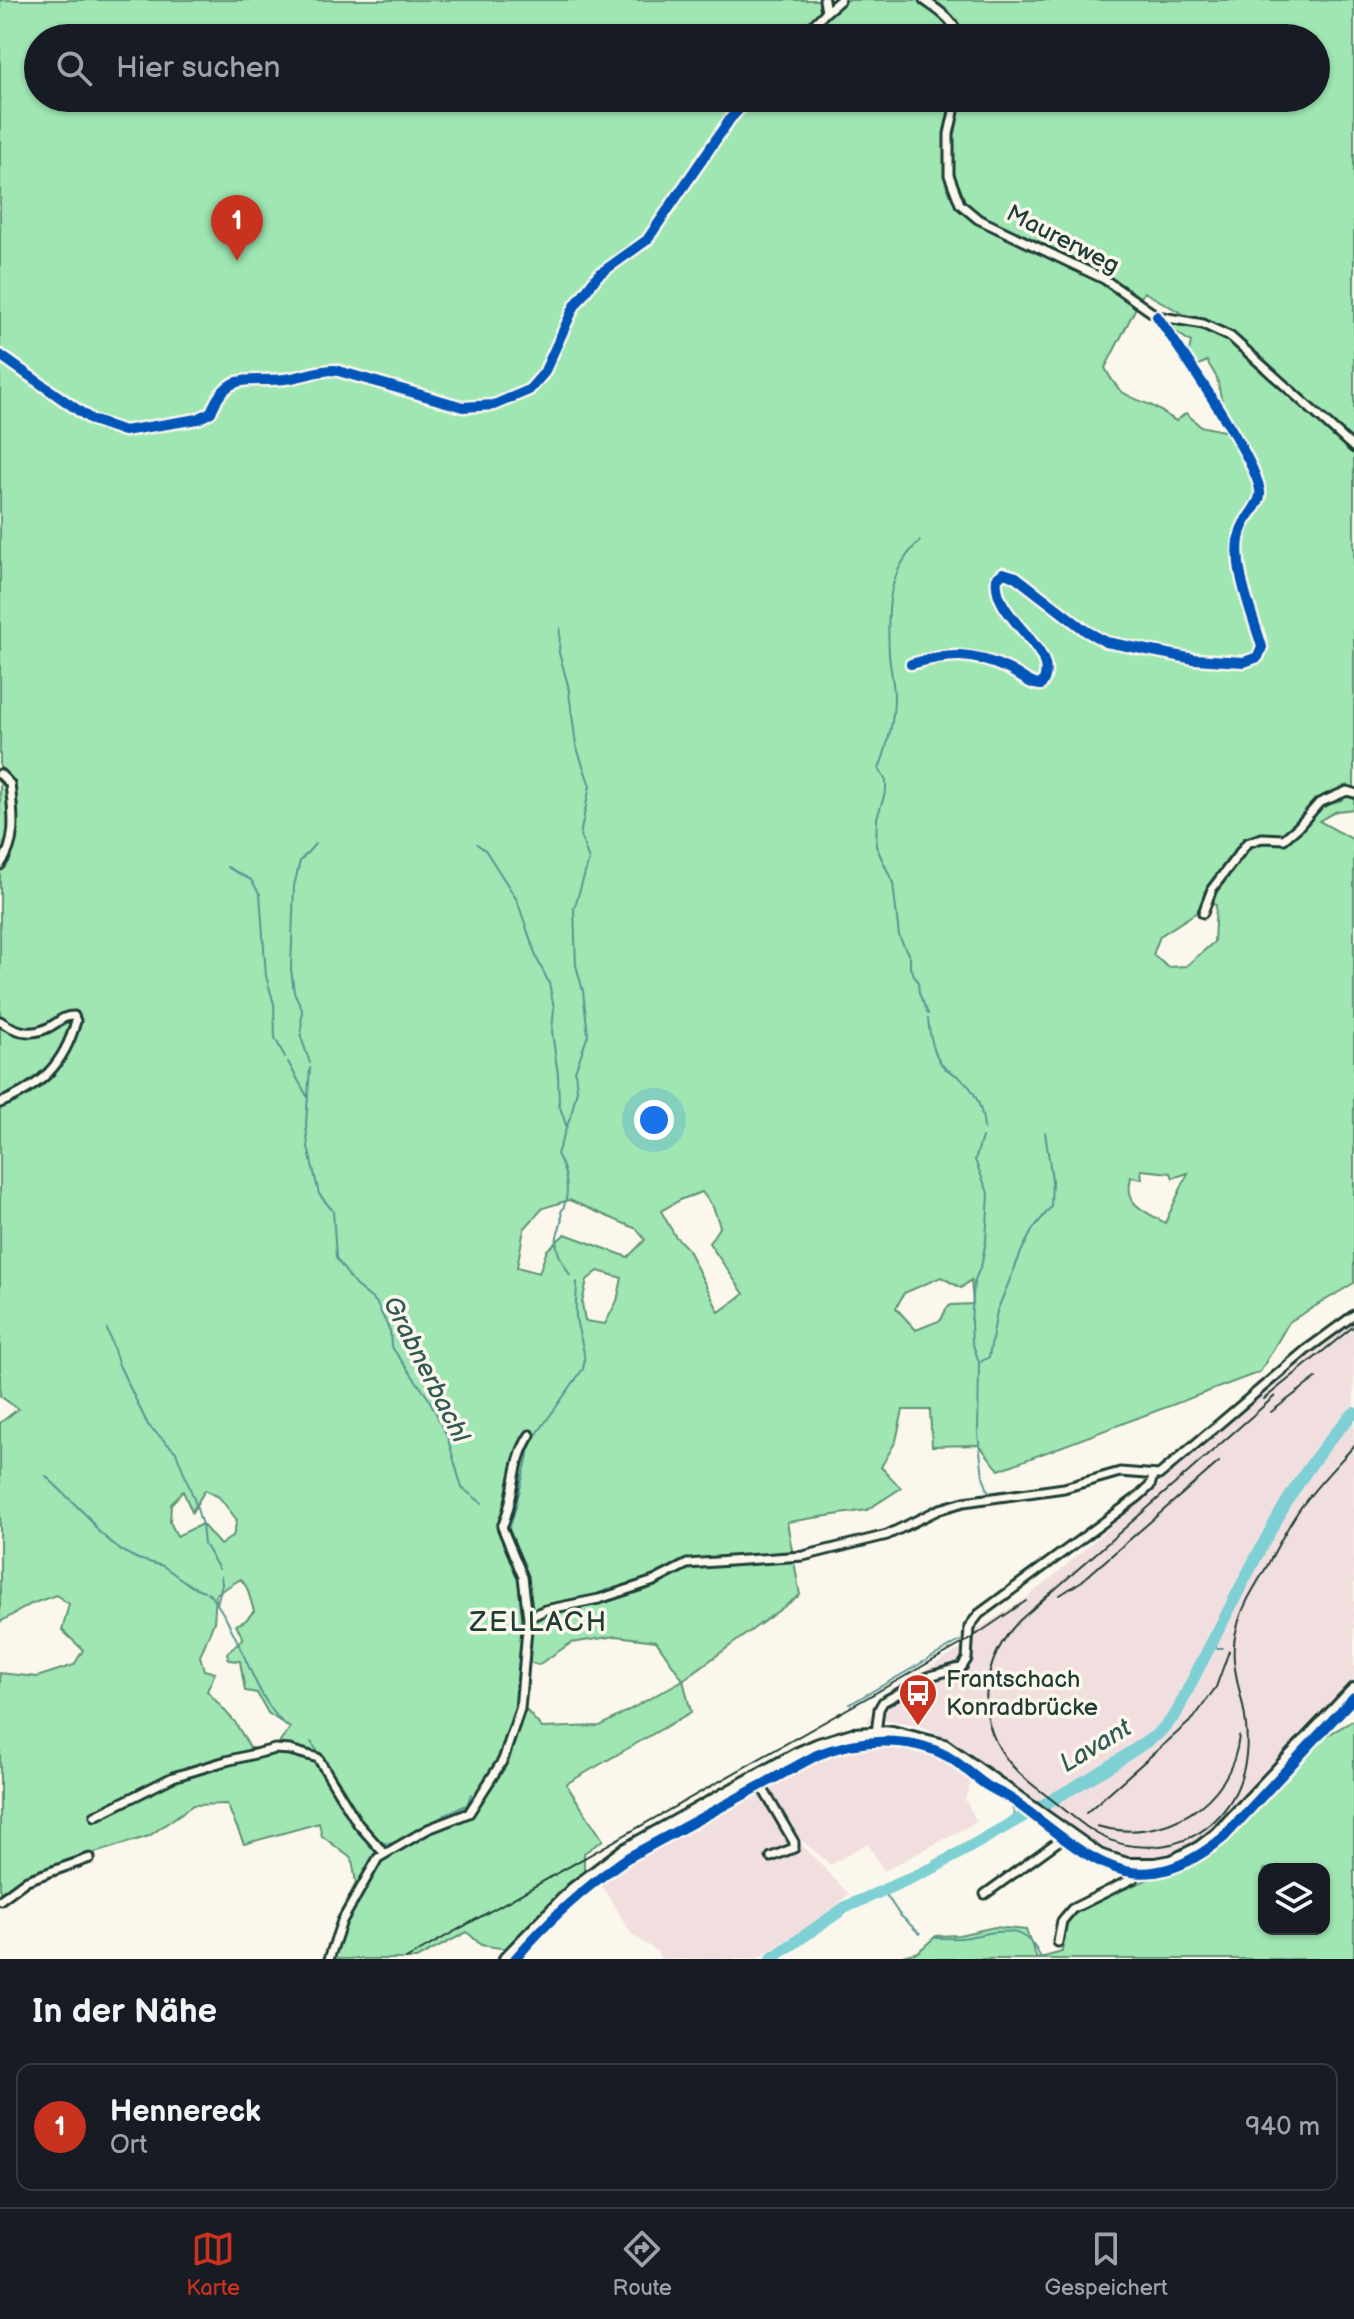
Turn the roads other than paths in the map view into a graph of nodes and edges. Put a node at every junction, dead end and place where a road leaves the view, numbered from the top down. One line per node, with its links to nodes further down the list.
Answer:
1 (824, 0): 4 (street)
2 (840, 0): 4 (street)
3 (924, 0): 6 (street)
4 (826, 12): 5 (street)
5 (814, 24)
6 (954, 24)
7 (736, 112): 10 (street)
8 (954, 112): 9 (street, Maurerweg)
9 (1157, 316): 11 (street, Maurerweg); 12 (street)
10 (0, 355)
11 (1354, 448)
12 (911, 664)
13 (0, 774): 15 (street)
14 (1354, 793): 16 (street)
15 (0, 865)
16 (1203, 913)
17 (0, 1021): 18 (street)
18 (0, 1103)
19 (1354, 1315): 21 (street)
20 (530, 1435): 22 (street)
21 (1153, 1476): 22 (street); 24 (street)
22 (528, 1618): 28 (street)
23 (1354, 1690): 31 (main road)
24 (876, 1733): 25 (main road); 27 (main road)
25 (756, 1777): 29 (street); 36 (main road)
26 (95, 1816): 28 (street)
27 (1067, 1835): 31 (main road); 32 (street)
28 (384, 1853): 35 (street)
29 (771, 1857)
30 (90, 1858): 33 (street)
31 (1139, 1866): 34 (street)
32 (985, 1894)
33 (0, 1900)
34 (1058, 1942)
35 (329, 1959)
36 (506, 1959)

